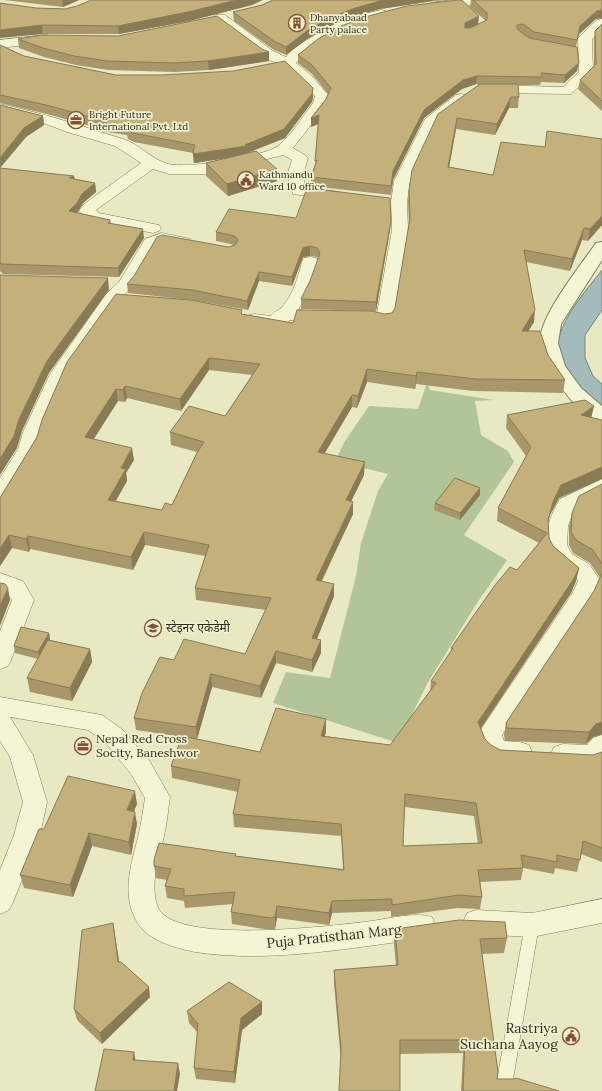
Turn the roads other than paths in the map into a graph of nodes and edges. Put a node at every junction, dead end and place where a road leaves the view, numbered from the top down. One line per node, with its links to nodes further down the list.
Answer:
1 (481, 0): 2 (street)
2 (421, 8)
3 (392, 11): 10 (street)
4 (238, 13): 10 (street)
5 (602, 23): 17 (street)
6 (59, 39): 7 (street)
7 (0, 44)
8 (0, 47): 9 (street)
9 (18, 54)
10 (288, 63): 11 (street); 13 (street)
11 (264, 67)
12 (0, 108): 14 (street)
13 (283, 149): 14 (street); 15 (street)
14 (150, 163): 18 (street)
15 (345, 196)
16 (384, 200): 17 (street)
17 (400, 202): 25 (street)
18 (153, 228)
19 (199, 245): 22 (street)
20 (602, 247): 26 (street)
21 (310, 262): 25 (street)
22 (108, 291): 23 (street); 28 (street)
23 (135, 301)
24 (236, 315): 25 (street)
25 (285, 315)
26 (602, 416)
27 (602, 486): 33 (street)
28 (0, 494)
29 (0, 581): 30 (street)
30 (0, 660)
31 (0, 706): 36 (street, Puja Pratisthan Marg)
32 (0, 722): 34 (street)
33 (602, 745)
34 (0, 902)
35 (602, 911): 36 (street, Puja Pratisthan Marg)
36 (532, 925): 37 (lane)
37 (503, 1091)

